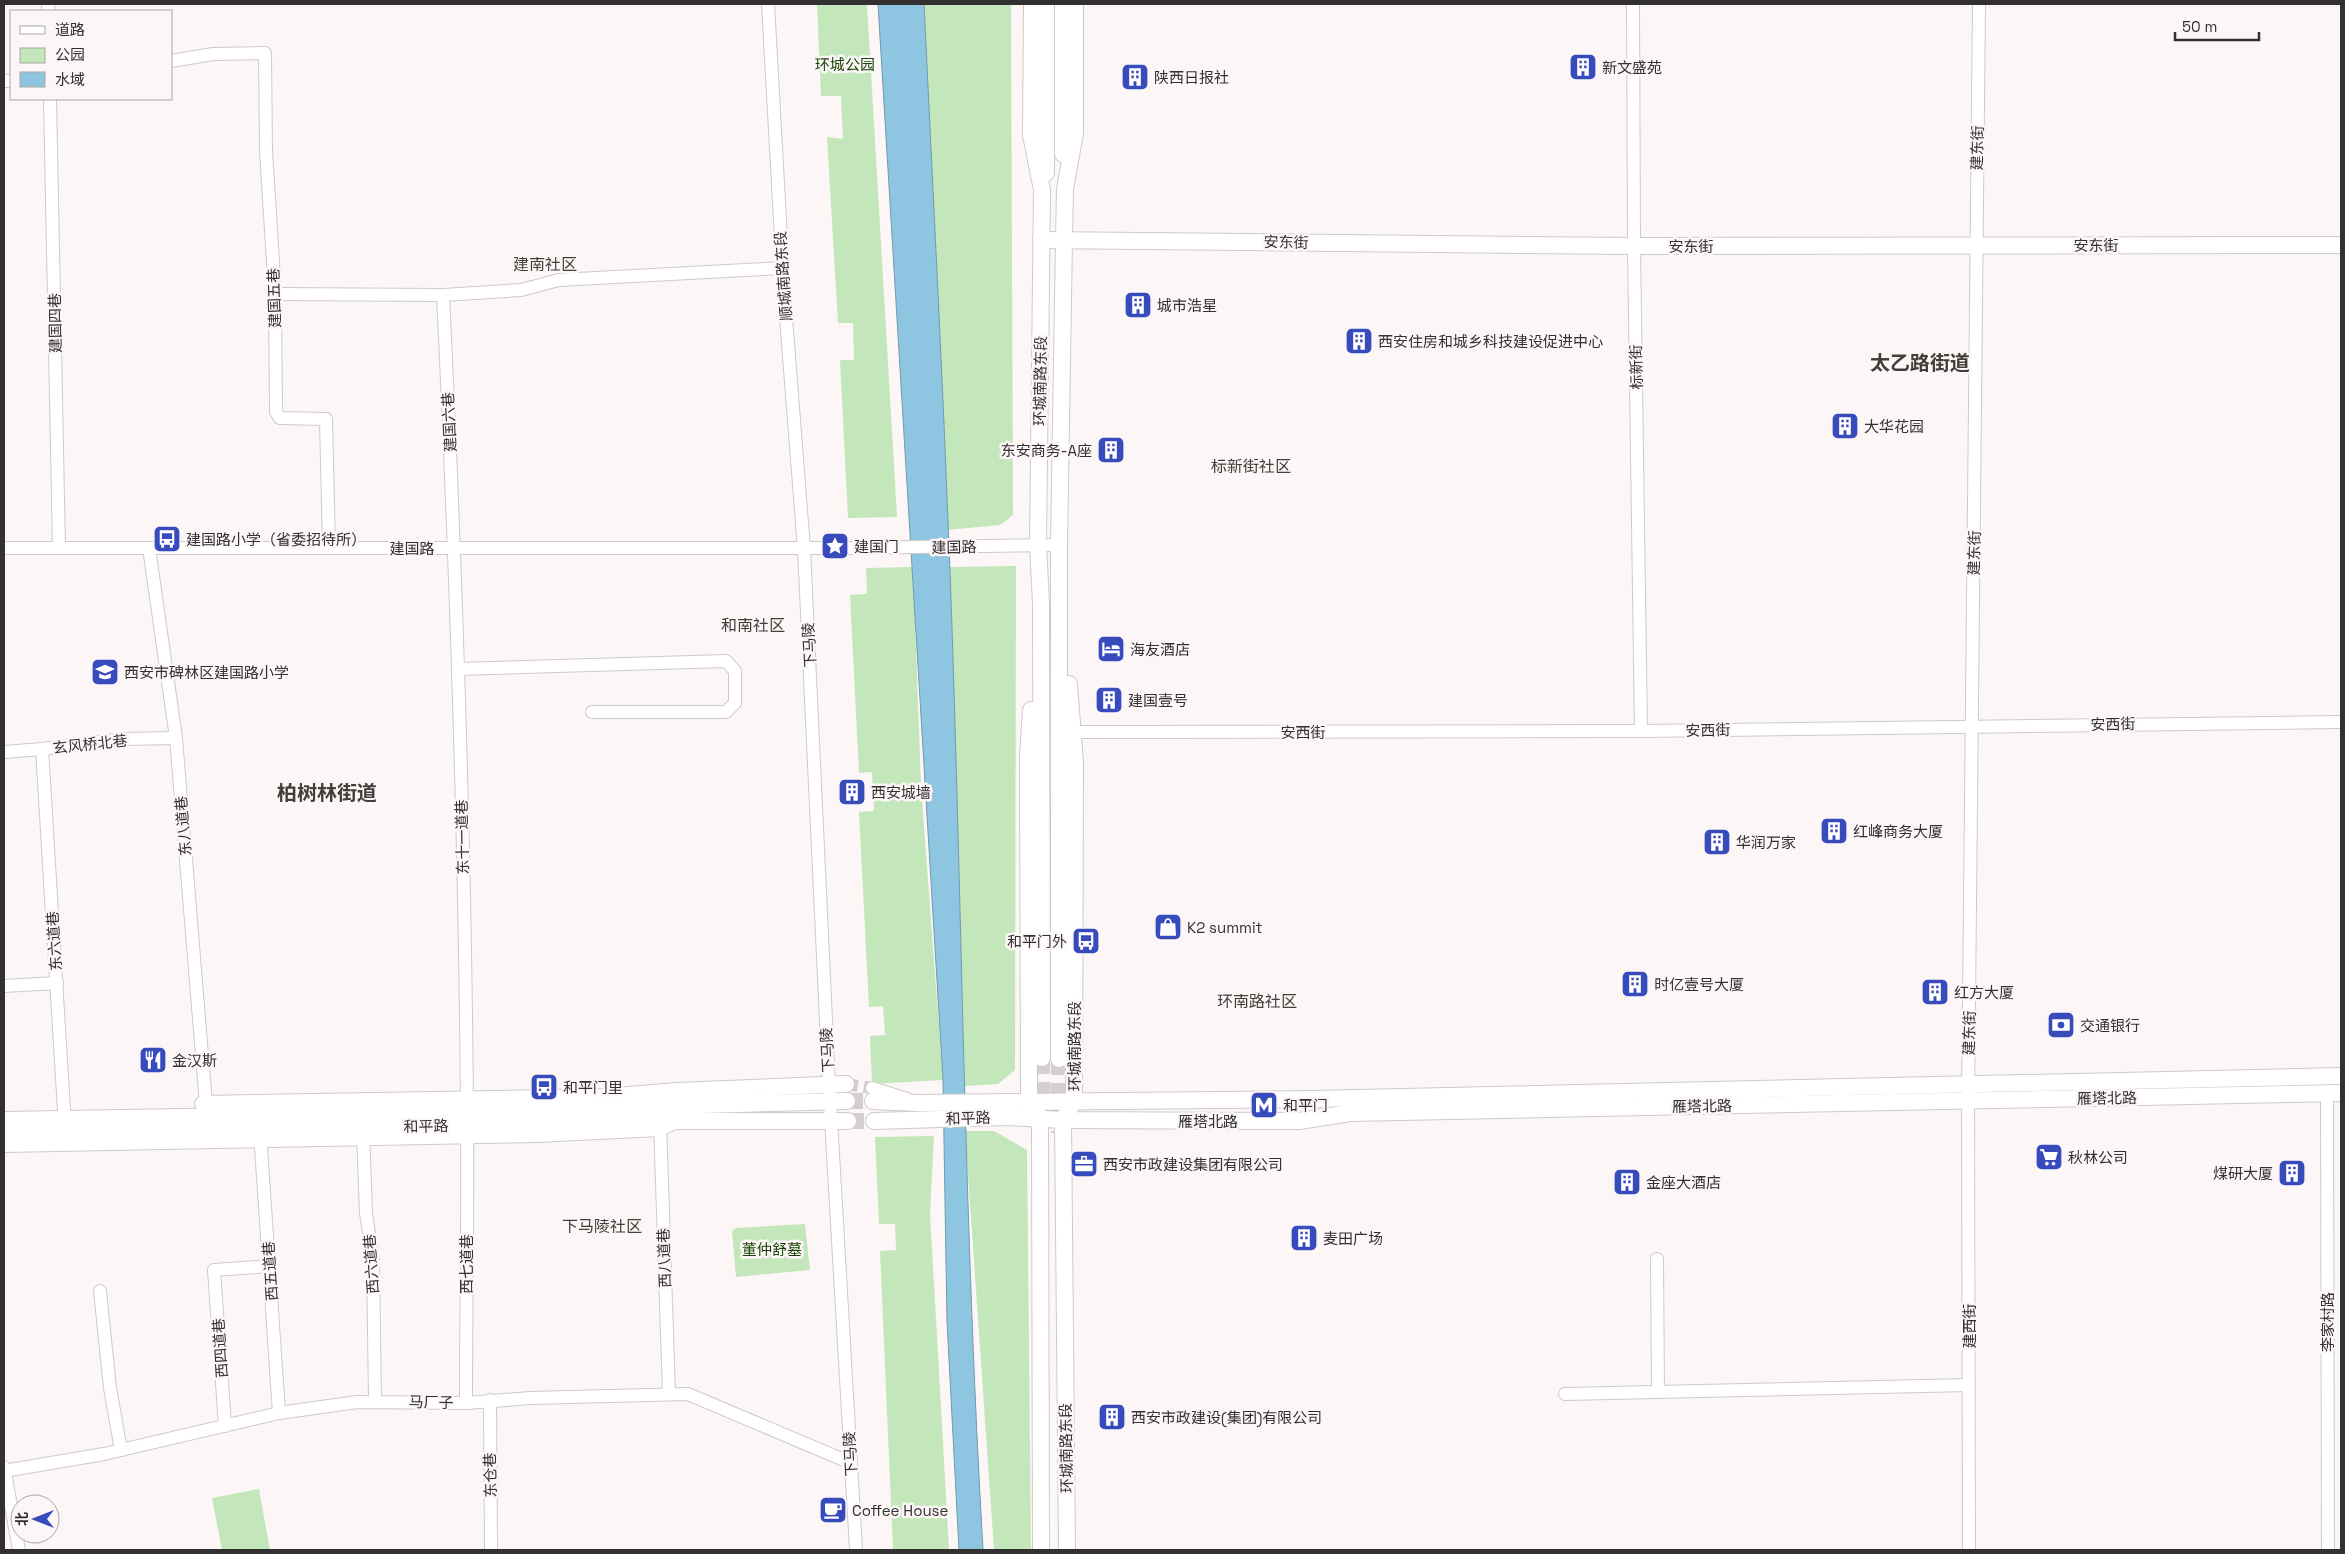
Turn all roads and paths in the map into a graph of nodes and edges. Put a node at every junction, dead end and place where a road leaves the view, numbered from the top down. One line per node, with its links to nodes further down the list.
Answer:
1 (768, 4): 17 (street, 顺城南路东段)
2 (1032, 4): 11 (main road, 环城南路东段)
3 (1046, 4): 11 (main road, 环城南路东段)
4 (1064, 4): 10 (main road, 环城南路东段)
5 (1075, 4): 10 (main road, 环城南路东段)
6 (1634, 4): 16 (street, 标新街)
7 (1979, 4): 14 (street, 建东街)
8 (172, 61): 18 (street, 建国五巷)
9 (50, 100): 23 (street, 建国四巷)
10 (1065, 189): 13 (main road, 环城南路东段)
11 (1042, 190): 12 (main road, 环城南路东段)
12 (1041, 240): 13 (main road, 安东街); 20 (main road, 环城南路东段)
13 (1064, 240): 16 (main road, 安东街); 21 (main road, 环城南路东段)
14 (1977, 244): 15 (main road, 安东街); 16 (main road, 安东街); 35 (street, 建东街)
15 (2341, 245)
16 (1634, 246): 36 (street, 标新街)
17 (782, 268): 19 (street); 29 (street, 顺城南路东段)
18 (275, 294): 19 (street); 25 (street, 建国五巷)
19 (443, 295): 26 (street, 建国六巷)
20 (1038, 545): 21 (street, 建国路); 28 (street, 建国路); 31 (main road, 环城南路东段)
21 (1060, 545): 30 (main road, 环城南路东段)
22 (4, 548): 23 (street, 建国路)
23 (59, 548): 24 (street, 建国路)
24 (149, 548): 25 (street, 建国路); 38 (street, 东八道巷)
25 (330, 548): 26 (street, 建国路)
26 (455, 548): 29 (street, 建国路); 32 (street, 东十一道巷)
27 (820, 548): 29 (street, 建国路)
28 (849, 548)
29 (804, 549): 48 (street, 下马陵)
30 (1060, 600): 37 (main road, 环城南路东段); 44 (main road, 环城南路东段)
31 (1041, 603): 43 (main road, 环城南路东段); 52 (main road, 环城南路东段)
32 (458, 669): 33 (street); 61 (street, 东十一道巷)
33 (592, 712)
34 (2341, 722): 35 (street, 安西街)
35 (1972, 726): 36 (street, 安西街); 47 (street, 建东街)
36 (1641, 731): 37 (street, 安西街)
37 (1074, 732): 53 (main road, 环城南路东段)
38 (176, 738): 39 (street, 玄风桥北巷); 56 (street, 东八道巷)
39 (42, 749): 40 (street, 玄风桥北巷); 41 (street, 东六道巷)
40 (4, 752)
41 (57, 983): 42 (street); 60 (street, 东六道巷)
42 (4, 986)
43 (1042, 1058)
44 (1059, 1060)
45 (2341, 1076): 47 (main road, 雁塔北路)
46 (846, 1084): 48 (main road)
47 (1968, 1084): 53 (main road, 雁塔北路); 55 (street, 建东街)
48 (829, 1085): 54 (street, 下马陵); 61 (main road)
49 (2334, 1093): 55 (main road, 雁塔北路); 93 (street, 李家村路)
50 (873, 1094): 58 (main road)
51 (847, 1101): 54 (main road, 和平路)
52 (1029, 1101): 53 (main road, 雁塔北路); 58 (main road, 雁塔北路); 59 (main road)
53 (1074, 1101): 63 (main road, 环城南路东段)
54 (830, 1102): 61 (main road, 和平路); 64 (street, 下马陵)
55 (1968, 1102): 63 (main road, 雁塔北路); 75 (street, 建西街)
56 (206, 1104): 60 (main road); 61 (main road)
57 (4, 1109): 60 (main road)
58 (1006, 1109): 59 (main road, 和平路); 66 (main road, 和平路)
59 (1040, 1117): 63 (main road, 和平路); 90 (main road, 环城南路东段)
60 (65, 1119): 61 (main road, 和平路); 62 (main road, 和平路); 69 (main road, 和平路); 70 (main road, 和平路)
61 (467, 1119): 67 (main road, 和平路); 68 (main road, 和平路); 81 (street, 西七道巷)
62 (4, 1120)
63 (1063, 1120): 91 (main road, 环城南路东段)
64 (831, 1121): 65 (main road, 和平路); 67 (main road, 和平路); 85 (street, 下马陵)
65 (848, 1121)
66 (874, 1121)
67 (660, 1126): 77 (street, 西八道巷)
68 (364, 1133): 70 (main road, 和平路); 80 (street, 西六道巷)
69 (4, 1134)
70 (260, 1135): 71 (street); 73 (street, 西五道巷)
71 (4, 1146)
72 (1656, 1258): 76 (street)
73 (270, 1266): 82 (street, 西五道巷); 83 (street, 西四道巷)
74 (100, 1291): 84 (street)
75 (1969, 1385): 76 (street); 92 (street, 建西街)
76 (1658, 1391): 78 (street)
77 (669, 1394): 79 (street, 马厂子); 85 (street, 马厂子)
78 (1565, 1394)
79 (490, 1400): 81 (street, 马厂子); 88 (street, 东仓巷)
80 (375, 1401): 81 (street, 马厂子); 82 (street, 马厂子)
81 (466, 1403)
82 (279, 1413): 83 (street, 马厂子)
83 (225, 1426): 84 (street, 马厂子)
84 (121, 1450): 86 (street, 马厂子)
85 (851, 1463): 89 (street, 下马陵)
86 (4, 1470): 87 (street)
87 (19, 1550)
88 (491, 1550)
89 (856, 1550)
90 (1041, 1550)
91 (1067, 1550)
92 (1969, 1550)
93 (2328, 1550)

